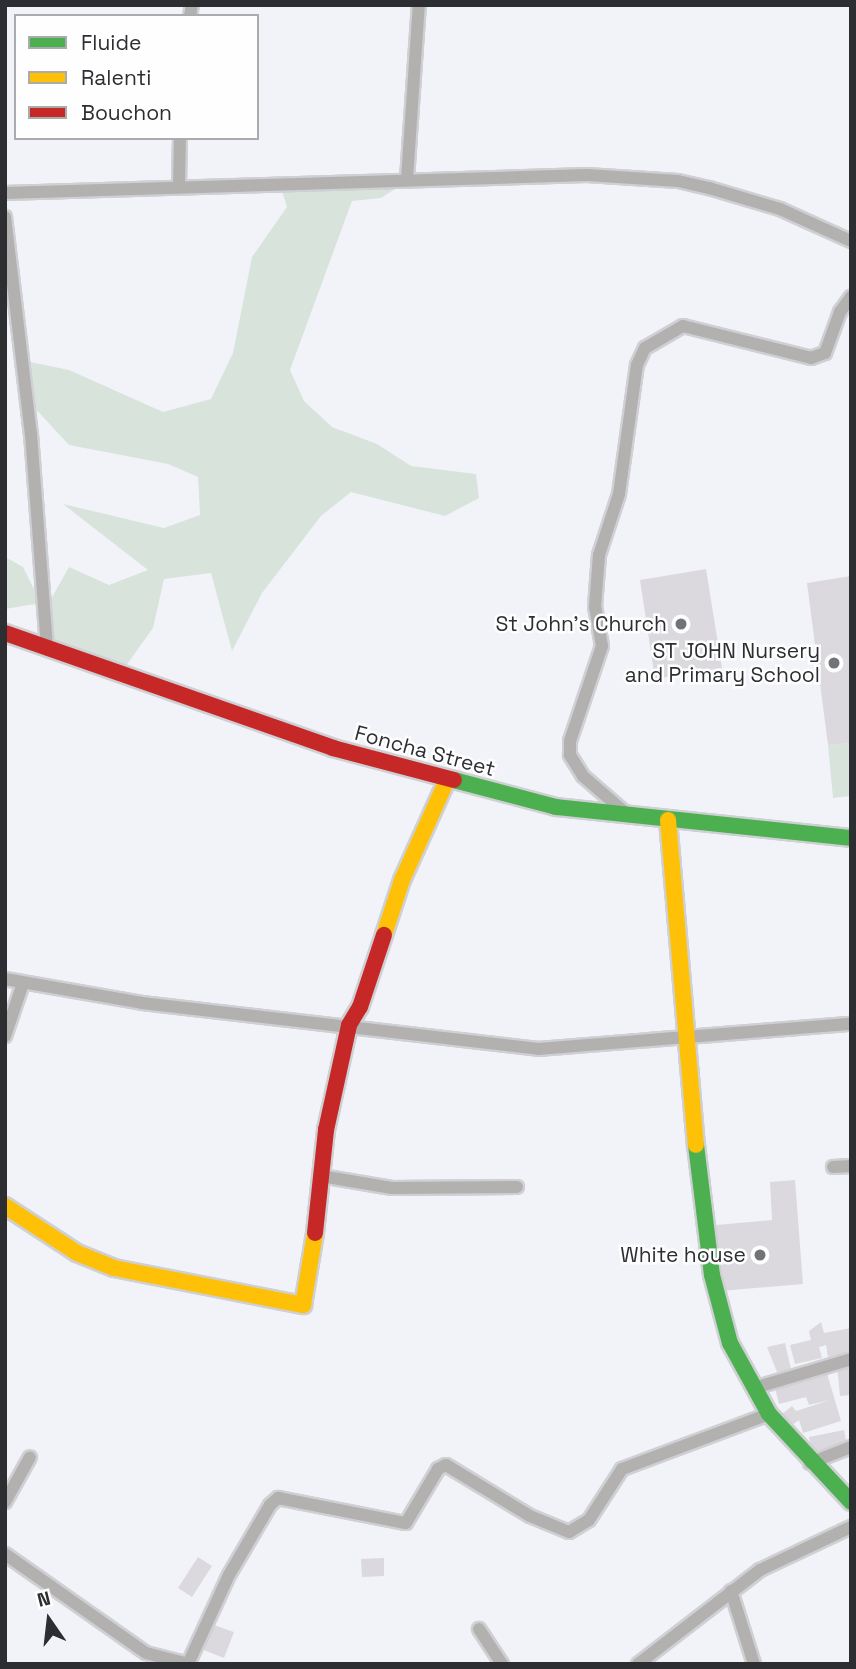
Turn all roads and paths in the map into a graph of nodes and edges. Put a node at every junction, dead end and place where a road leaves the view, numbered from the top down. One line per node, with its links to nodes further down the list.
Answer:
1 (419, 5): 3 (street)
2 (180, 140): 4 (street)
3 (407, 179): 4 (street); 7 (street)
4 (179, 185): 5 (street)
5 (5, 193)
6 (5, 217): 10 (street)
7 (851, 241)
8 (851, 297): 12 (street)
9 (5, 633): 10 (street, Foncha Street)
10 (47, 649): 11 (street, Foncha Street)
11 (447, 780): 12 (street, Foncha Street); 18 (street)
12 (632, 818): 13 (street, Foncha Street)
13 (668, 820): 14 (street, Foncha Street); 19 (street)
14 (851, 838)
15 (5, 979): 16 (street)
16 (23, 983): 18 (street); 20 (street)
17 (851, 1024): 19 (street)
18 (349, 1025): 19 (street); 23 (street)
19 (687, 1035): 27 (street)
20 (5, 1036)
21 (851, 1166): 22 (street)
22 (833, 1167)
23 (321, 1176): 24 (street); 25 (street)
24 (517, 1187)
25 (5, 1206)
26 (851, 1359): 27 (street)
27 (754, 1388): 28 (street)
28 (769, 1414): 31 (street); 38 (street)
29 (851, 1447): 31 (street)
30 (30, 1457): 32 (street)
31 (810, 1463): 33 (street)
32 (5, 1502)
33 (851, 1502)
34 (851, 1527): 36 (street)
35 (5, 1554): 38 (street)
36 (730, 1591): 40 (street); 41 (street)
37 (479, 1629): 39 (street)
38 (188, 1664)
39 (502, 1664)
40 (638, 1664)
41 (754, 1664)

